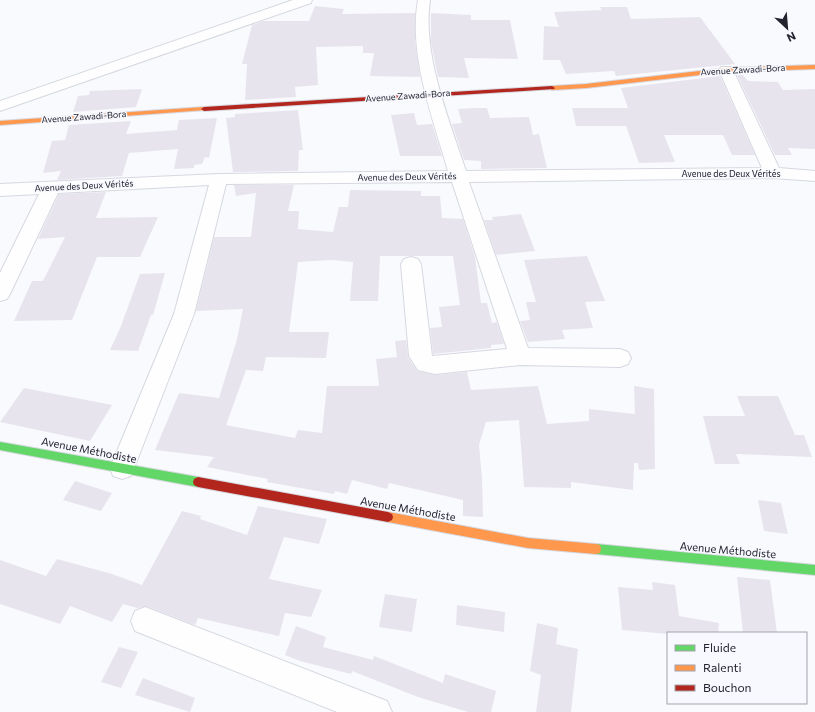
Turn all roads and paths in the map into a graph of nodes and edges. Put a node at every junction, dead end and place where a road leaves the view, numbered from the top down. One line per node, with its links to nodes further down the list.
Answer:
1 (306, 0): 6 (street)
2 (424, 0): 5 (street)
3 (815, 67): 4 (street, Avenue Zawadi-Bora)
4 (726, 70): 5 (street, Avenue Zawadi-Bora); 8 (street)
5 (434, 94): 7 (street, Avenue Zawadi-Bora); 9 (street)
6 (0, 106)
7 (0, 123)
8 (773, 173): 9 (street, Avenue des Deux Vérités); 10 (street, Avenue des Deux Vérités)
9 (458, 176): 11 (street, Avenue des Deux Vérités); 16 (street)
10 (815, 176)
11 (219, 179): 12 (street, Avenue des Deux Vérités); 19 (street)
12 (50, 188): 13 (street, Avenue des Deux Vérités); 15 (street)
13 (0, 190)
14 (410, 264): 16 (street)
15 (0, 294)
16 (520, 356): 17 (street)
17 (620, 358)
18 (0, 446): 19 (street, Avenue Méthodiste)
19 (122, 468): 20 (street, Avenue Méthodiste)
20 (815, 570)
21 (145, 620): 22 (street)
22 (376, 712)

